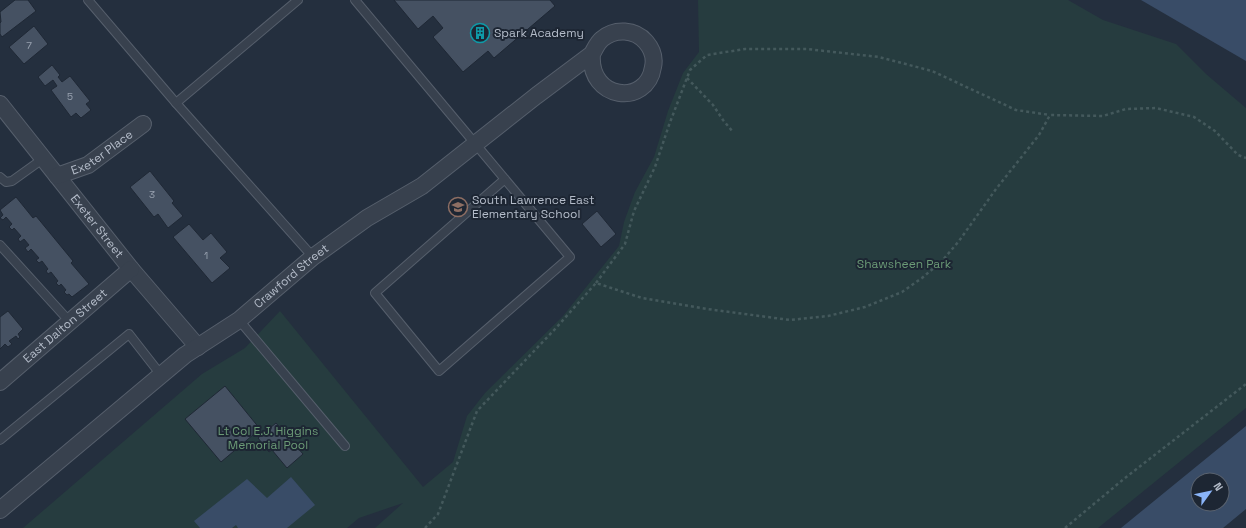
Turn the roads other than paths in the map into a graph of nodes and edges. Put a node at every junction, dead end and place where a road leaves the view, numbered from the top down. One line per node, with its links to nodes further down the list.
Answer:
1 (88, 0): 6 (lane)
2 (298, 0): 6 (lane)
3 (355, 0): 8 (lane)
4 (592, 54): 8 (street, Crawford Street)
5 (0, 104): 9 (street, Exeter Street)
6 (176, 104): 14 (lane)
7 (143, 124): 10 (street, Exeter Place)
8 (475, 144): 12 (lane); 14 (street, Crawford Street)
9 (44, 158): 10 (street, Exeter Street); 11 (lane)
10 (57, 176): 15 (street, Exeter Street)
11 (3, 179)
12 (505, 179): 12 (lane)
13 (0, 245): 17 (lane)
14 (313, 257): 16 (street, Crawford Street)
15 (131, 269): 17 (street, East Dalton Street); 18 (street, Exeter Street)
16 (239, 320): 18 (street, Crawford Street); 22 (lane)
17 (70, 322): 20 (street, East Dalton Street)
18 (198, 347): 19 (street, Crawford Street)
19 (161, 375): 21 (lane); 23 (street, Crawford Street)
20 (0, 382)
21 (0, 440)
22 (345, 446)
23 (0, 510)

